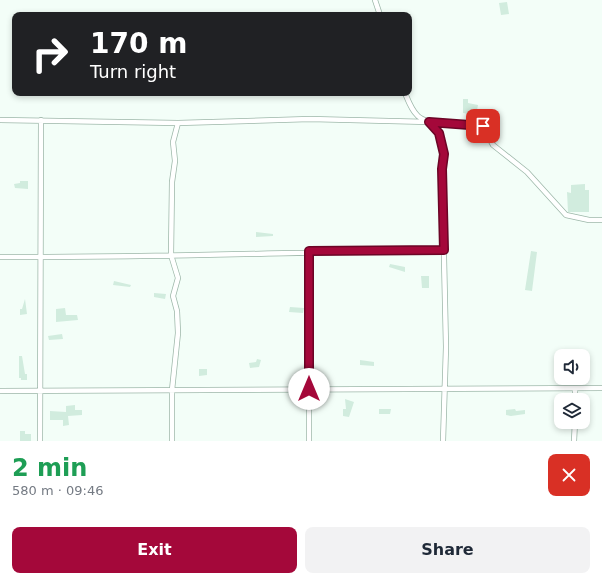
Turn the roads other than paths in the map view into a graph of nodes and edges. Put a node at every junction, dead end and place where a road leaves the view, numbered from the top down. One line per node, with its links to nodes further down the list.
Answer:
1 (375, 0): 2 (street)
2 (379, 12)
3 (406, 96): 6 (street)
4 (0, 120): 5 (street)
5 (41, 120): 7 (street); 13 (street)
6 (429, 122): 7 (street); 8 (street); 9 (street)
7 (178, 123): 11 (street)
8 (602, 220)
9 (444, 250): 10 (street); 14 (street)
10 (309, 251): 11 (street); 17 (street)
11 (172, 256): 13 (street); 19 (street)
12 (0, 257): 13 (street)
13 (40, 257): 18 (street)
14 (446, 388): 15 (street); 17 (street); 26 (street)
15 (575, 388): 16 (street); 21 (street)
16 (602, 388)
17 (309, 389): 19 (street); 25 (street)
18 (40, 390): 19 (street); 20 (street); 23 (street)
19 (172, 390): 24 (street)
20 (0, 391)
21 (575, 393)
22 (575, 429): 27 (street)
23 (40, 441)
24 (172, 441)
25 (309, 441)
26 (443, 441)
27 (574, 441)

